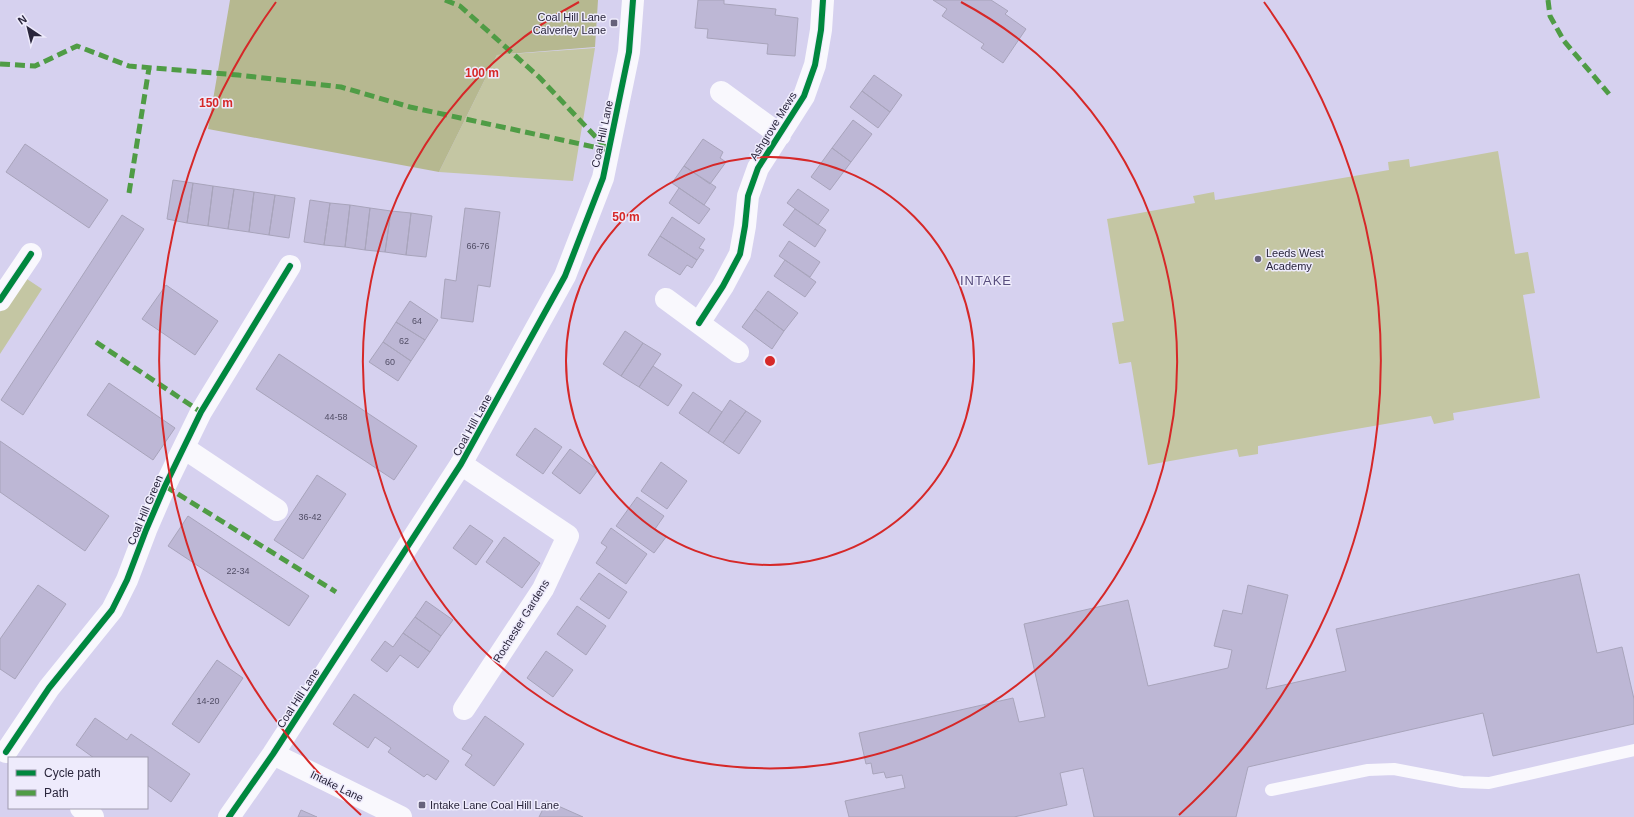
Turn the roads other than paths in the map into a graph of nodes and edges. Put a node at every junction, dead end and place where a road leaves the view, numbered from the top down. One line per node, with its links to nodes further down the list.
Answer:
1 (633, 0): 12 (street, Coal Hill Lane)
2 (823, 0): 4 (street, Ashgrove Mews)
3 (720, 92): 4 (street, Ashgrove Mews)
4 (780, 135): 9 (street, Ashgrove Mews)
5 (31, 254): 8 (street)
6 (290, 266): 11 (street, Coal Hill Green)
7 (666, 298): 9 (street)
8 (0, 300)
9 (699, 323): 10 (street)
10 (738, 352)
11 (184, 448): 13 (street); 16 (street, Coal Hill Green)
12 (461, 464): 14 (street, Rochester Gardens); 17 (street, Coal Hill Lane)
13 (277, 510)
14 (464, 709)
15 (1634, 750): 18 (lane)
16 (6, 753)
17 (273, 754): 21 (street, Coal Hill Lane); 22 (street, Intake Lane)
18 (1271, 790)
19 (82, 809): 20 (street)
20 (93, 817)
21 (229, 817)
22 (401, 817)

